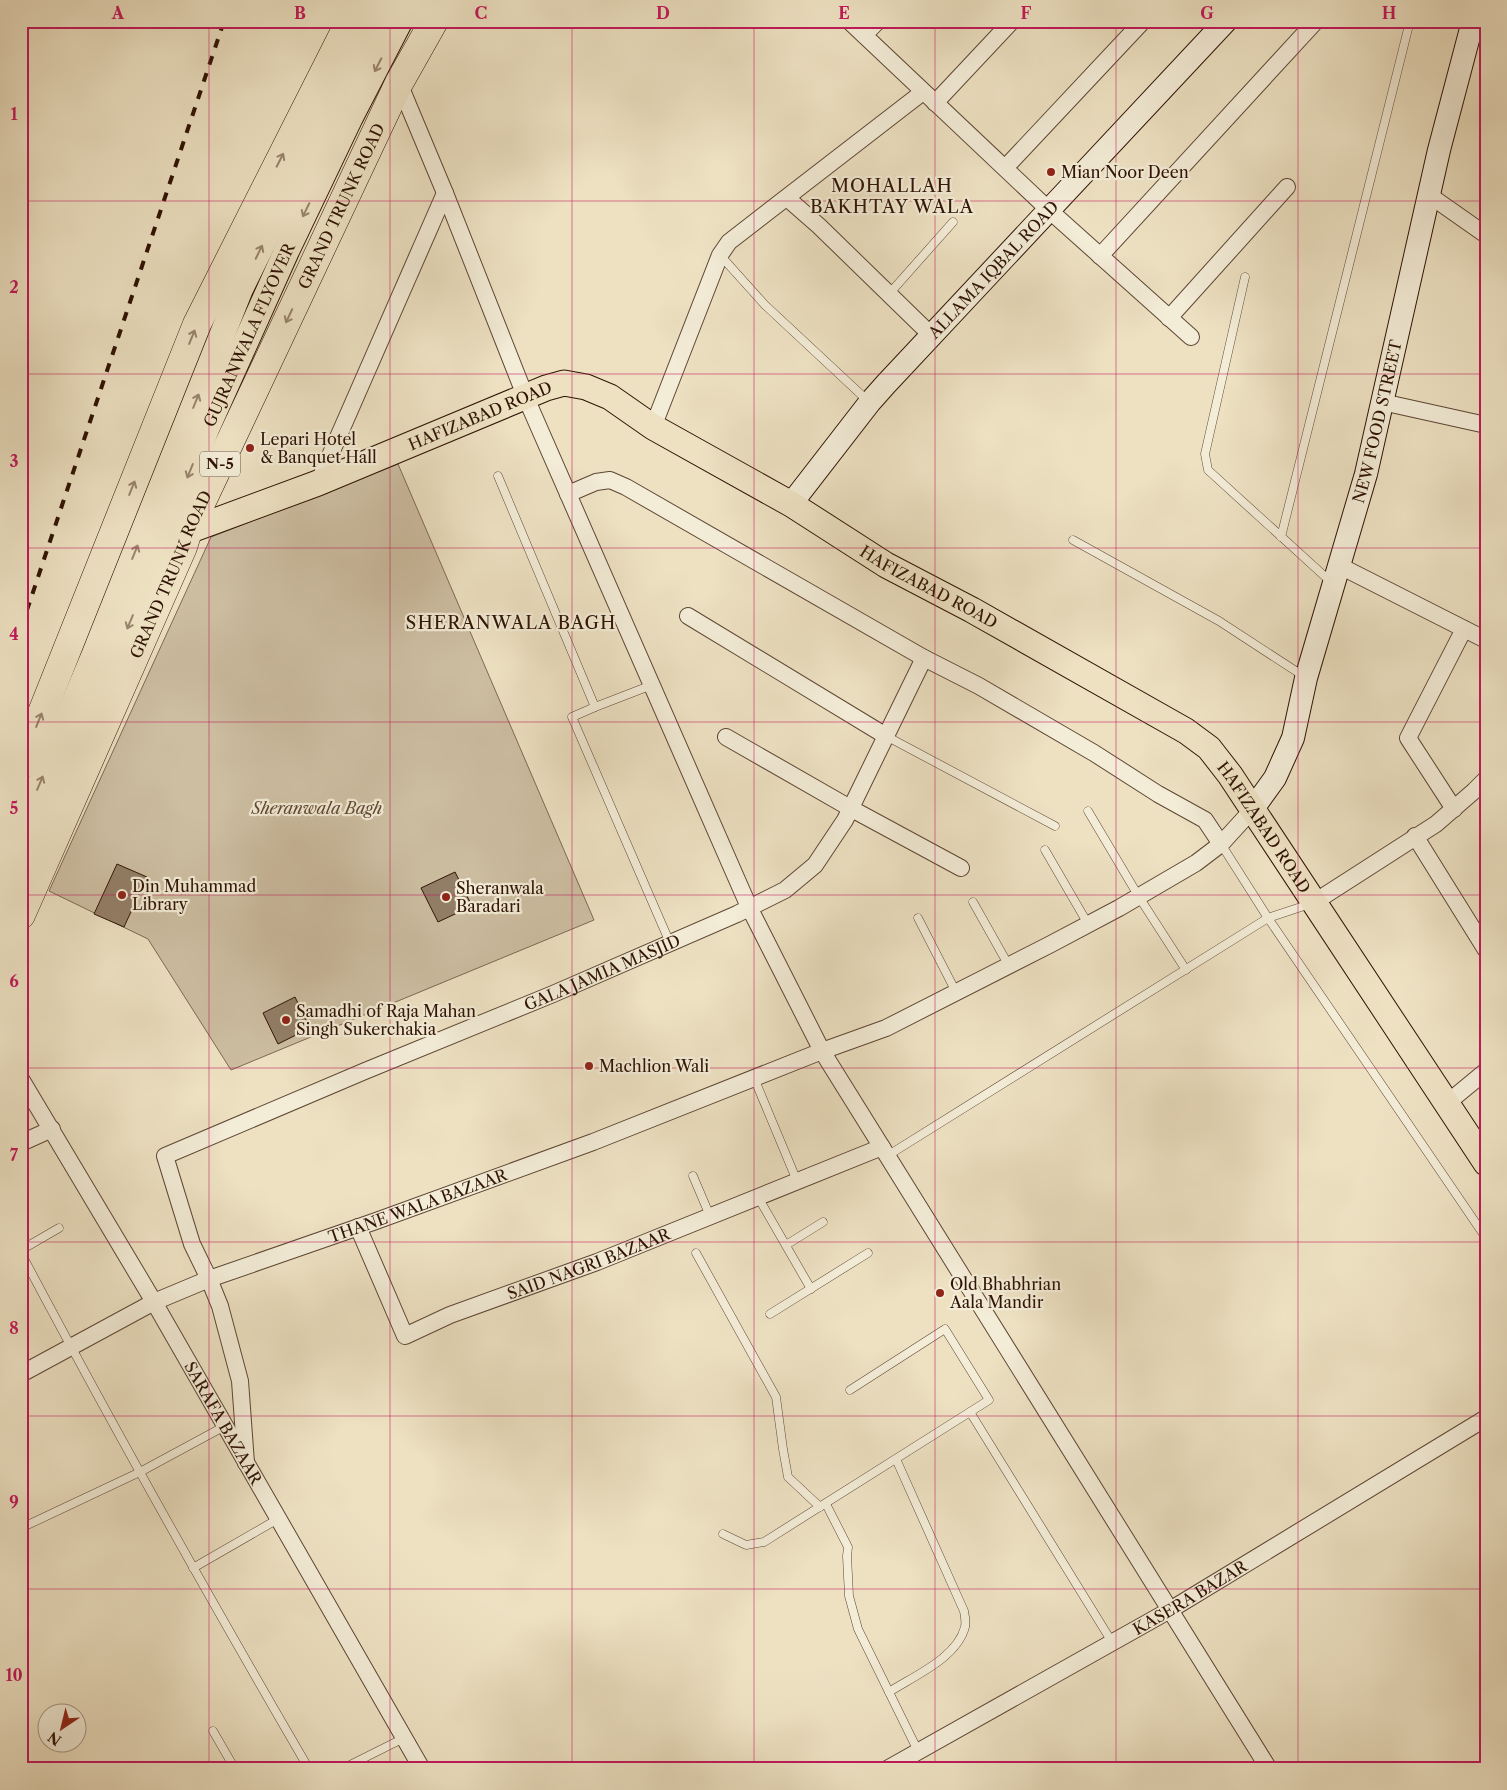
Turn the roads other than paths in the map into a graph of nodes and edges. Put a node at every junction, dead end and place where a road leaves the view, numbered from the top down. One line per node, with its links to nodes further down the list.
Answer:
1 (350, 21): 53 (highway, one-way to 1)
2 (378, 21): 60 (main road, GUJRANWALA FLYOVER, one-way to 2)
3 (400, 21): 65 (main road, GUJRANWALA FLYOVER, one-way to 65)
4 (434, 21): 14 (highway, GRAND TRUNK ROAD / N-5)
5 (849, 21): 13 (street)
6 (878, 21): 13 (street)
7 (1012, 21): 15 (street)
8 (1142, 21): 16 (street)
9 (1226, 21): 21 (street, ALLAMA IQBAL ROAD)
10 (1316, 21): 25 (street)
11 (1410, 21): 41 (lane)
12 (1473, 21): 19 (street, NEW FOOD STREET)
13 (864, 36): 15 (street)
14 (400, 83): 18 (street); 40 (highway, GRAND TRUNK ROAD / N-5, one-way to 40)
15 (929, 97): 16 (street); 20 (street)
16 (1005, 168): 21 (street)
17 (1287, 187): 28 (street)
18 (445, 193): 31 (street); 37 (street)
19 (1429, 195): 23 (street); 33 (street, NEW FOOD STREET)
20 (787, 198): 24 (street); 27 (street)
21 (1049, 210): 25 (street); 29 (street, ALLAMA IQBAL ROAD)
22 (953, 222): 27 (lane)
23 (1486, 235)
24 (720, 255): 32 (lane); 35 (street)
25 (1100, 256): 28 (street)
26 (1245, 277): 41 (lane)
27 (889, 294): 29 (street)
28 (1169, 318): 30 (street)
29 (931, 336): 32 (street, ALLAMA IQBAL ROAD)
30 (1191, 337)
31 (526, 398): 35 (main road, HAFIZABAD ROAD); 37 (main road, HAFIZABAD ROAD); 38 (street)
32 (870, 402): 39 (street, ALLAMA IQBAL ROAD)
33 (1382, 402): 34 (street); 43 (street, NEW FOOD STREET)
34 (1486, 426)
35 (653, 427): 39 (main road, HAFIZABAD ROAD)
36 (498, 476): 50 (lane)
37 (318, 483): 40 (main road, HAFIZABAD ROAD)
38 (568, 494): 47 (street); 49 (street)
39 (791, 504): 57 (main road, HAFIZABAD ROAD)
40 (188, 531): 70 (highway, GRAND TRUNK ROAD / N-5)
41 (1281, 537): 43 (lane)
42 (1073, 540): 48 (lane)
43 (1337, 576): 45 (street); 48 (street, NEW FOOD STREET)
44 (688, 616): 51 (street)
45 (1464, 630): 46 (street); 56 (street)
46 (1486, 640)
47 (924, 658): 51 (street, GALA JAMIA MASJID); 62 (street)
48 (1306, 678): 57 (street, NEW FOOD STREET)
49 (652, 685): 50 (lane); 69 (street)
50 (595, 707): 74 (lane)
51 (886, 736): 55 (street, GALA JAMIA MASJID); 59 (lane)
52 (726, 737): 55 (street)
53 (21, 765)
54 (1486, 779): 56 (street)
55 (850, 808): 64 (street); 69 (street, GALA JAMIA MASJID)
56 (1454, 809): 61 (street)
57 (1252, 810): 62 (street, THANE WALA BAZAAR); 68 (main road, HAFIZABAD ROAD)
58 (1088, 811): 66 (lane)
59 (1055, 826)
60 (21, 828)
61 (1415, 836): 68 (street); 75 (street)
62 (1221, 844): 66 (street, THANE WALA BAZAAR); 72 (lane)
63 (1045, 850): 73 (lane)
64 (961, 868)
65 (21, 878)
66 (1139, 896): 73 (street, THANE WALA BAZAAR); 77 (lane)
67 (973, 902): 76 (lane)
68 (1314, 903): 72 (lane); 83 (main road, HAFIZABAD ROAD)
69 (749, 907): 74 (street, GALA JAMIA MASJID); 79 (street)
70 (21, 915)
71 (918, 918): 78 (lane)
72 (1268, 918): 77 (lane); 95 (lane)
73 (1088, 924): 76 (street, THANE WALA BAZAAR)
74 (670, 944): 100 (street, GALA JAMIA MASJID)
75 (1486, 950)
76 (1009, 966): 78 (street, THANE WALA BAZAAR)
77 (1186, 970): 86 (lane)
78 (956, 992): 79 (street, THANE WALA BAZAAR)
79 (822, 1051): 81 (street, THANE WALA BAZAAR); 86 (street)
80 (1486, 1071): 83 (street)
81 (754, 1078): 89 (lane); 93 (street, THANE WALA BAZAAR)
82 (21, 1079): 84 (street, SARAFA BAZAAR)
83 (1446, 1104): 87 (main road, HAFIZABAD ROAD)
84 (52, 1129): 85 (street); 102 (street, SARAFA BAZAAR)
85 (21, 1143)
86 (885, 1152): 89 (street, SAID NAGRI BAZAAR); 118 (street)
87 (1486, 1163)
88 (693, 1176): 91 (lane)
89 (797, 1181): 90 (street, SAID NAGRI BAZAAR)
90 (758, 1197): 91 (street, SAID NAGRI BAZAAR); 96 (lane)
91 (710, 1216): 93 (street, SAID NAGRI BAZAAR)
92 (823, 1222): 96 (lane)
93 (358, 1227): 100 (street, THANE WALA BAZAAR)
94 (59, 1228): 97 (lane)
95 (1486, 1238)
96 (786, 1245): 101 (lane)
97 (21, 1251): 104 (lane)
98 (868, 1253): 101 (lane)
99 (696, 1254): 113 (lane)
100 (209, 1279): 102 (street, THANE WALA BAZAAR); 111 (street)
101 (811, 1288): 103 (lane)
102 (154, 1302): 104 (street, THANE WALA BAZAAR); 109 (street, SARAFA BAZAAR)
103 (770, 1314)
104 (71, 1348): 105 (street, THANE WALA BAZAAR); 112 (lane)
105 (21, 1374)
106 (850, 1390): 107 (lane)
107 (970, 1412): 110 (lane); 119 (lane)
108 (1486, 1418): 118 (street, KASERA BAZAR)
109 (225, 1426): 111 (street, SARAFA BAZAAR); 112 (lane)
110 (896, 1459): 113 (lane); 120 (lane)
111 (246, 1463): 114 (street, SARAFA BAZAAR)
112 (140, 1472): 115 (lane); 117 (lane)
113 (823, 1505): 116 (lane); 120 (lane)
114 (278, 1519): 117 (lane); 122 (street, SARAFA BAZAAR)
115 (21, 1528)
116 (723, 1534)
117 (193, 1568): 126 (lane)
118 (1170, 1610): 119 (street, KASERA BAZAR); 129 (street)
119 (1112, 1642): 123 (street, KASERA BAZAR)
120 (889, 1692): 123 (lane)
121 (213, 1731): 125 (lane)
122 (404, 1738): 127 (lane); 128 (street, SARAFA BAZAAR)
123 (918, 1751): 124 (street, KASERA BAZAR)
124 (889, 1768)
125 (235, 1769)
126 (309, 1769)
127 (342, 1769)
128 (422, 1769)
129 (1270, 1769)

